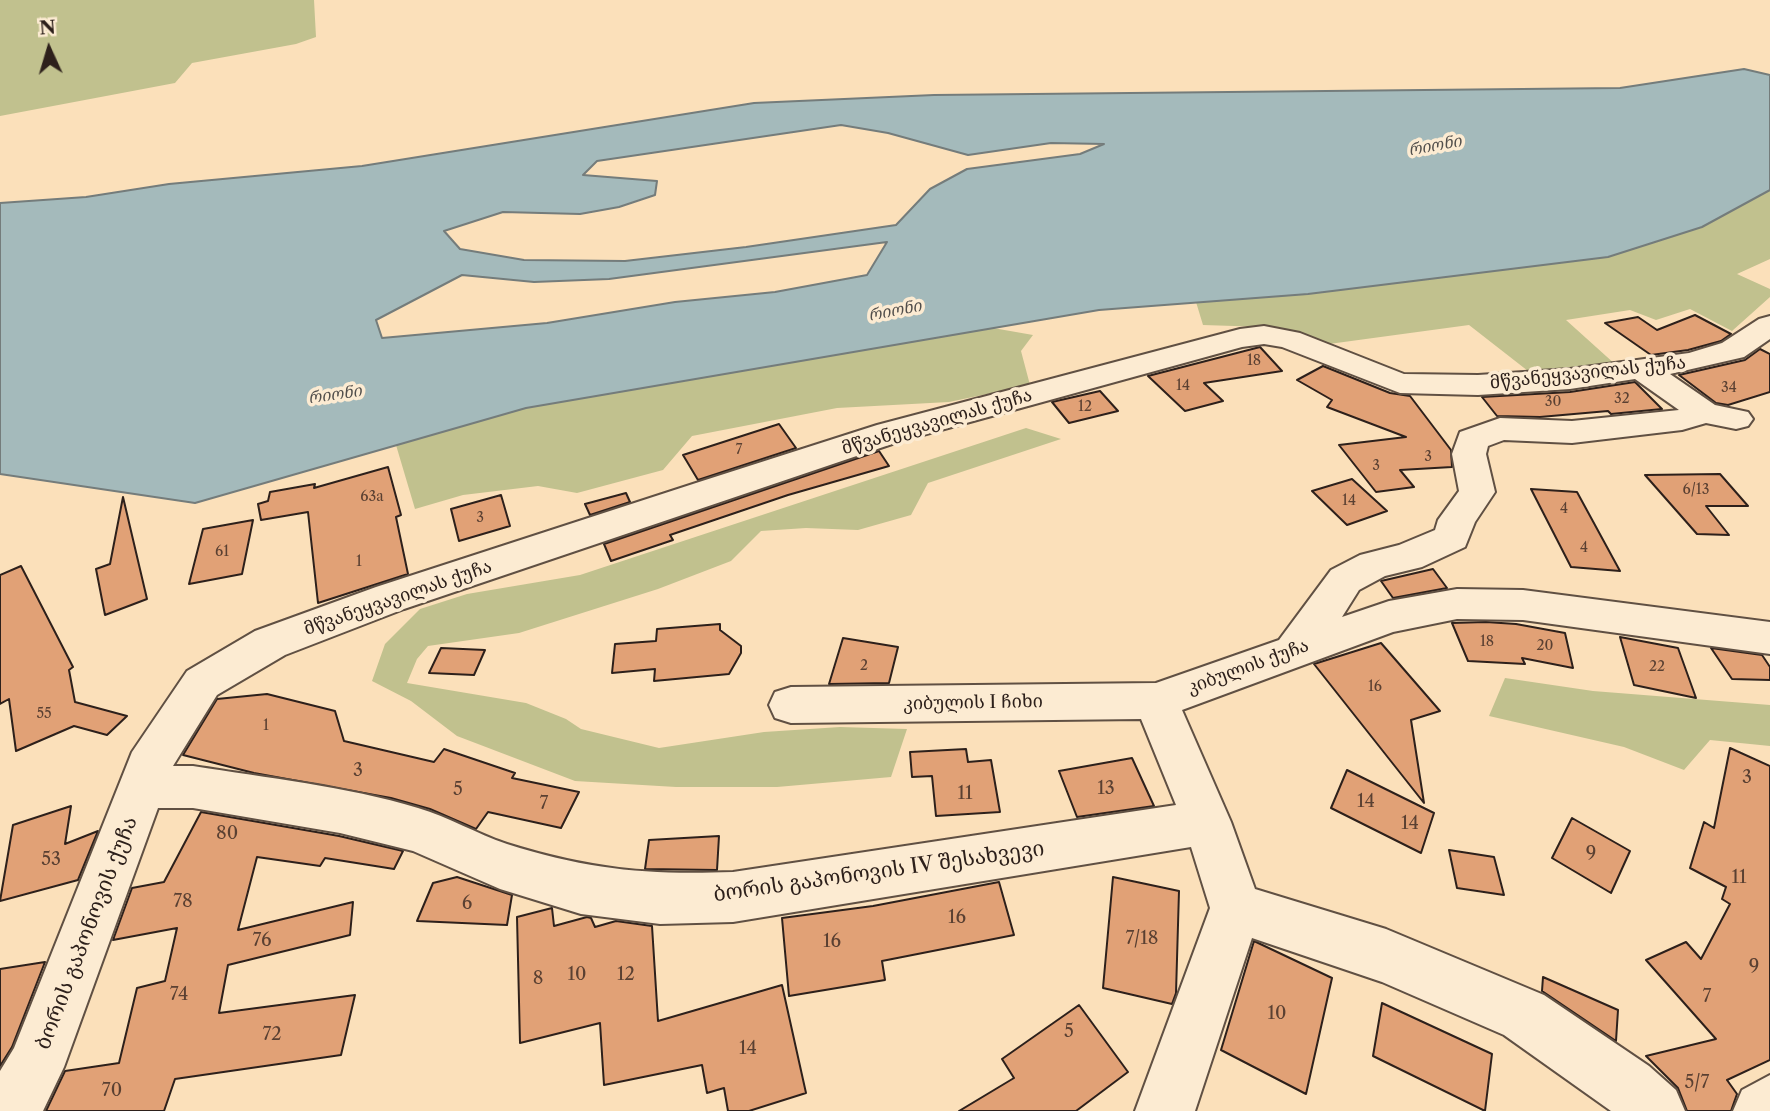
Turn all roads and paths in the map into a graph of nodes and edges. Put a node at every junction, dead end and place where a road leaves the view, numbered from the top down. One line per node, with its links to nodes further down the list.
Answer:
1 (1770, 325): 2 (street, მწვანეყვავილას ქუჩა)
2 (1642, 370): 4 (street); 7 (street, მწვანეყვავილას ქუჩა)
3 (1770, 638): 4 (street, კიბულის ქუჩა)
4 (1295, 649): 5 (street, კიბულის ქუჩა)
5 (1156, 701): 6 (street, კიბულის I ჩიხი); 8 (street)
6 (790, 705)
7 (150, 769): 8 (street, ბორის გაპონოვის IV შესახვევი); 10 (street, ბორის გაპონოვის ქუჩა)
8 (1207, 822): 9 (street)
9 (1236, 908): 12 (street); 13 (street)
10 (15, 1083)
11 (1770, 1105): 14 (street)
12 (1165, 1111)
13 (1656, 1111)
14 (1763, 1111)

